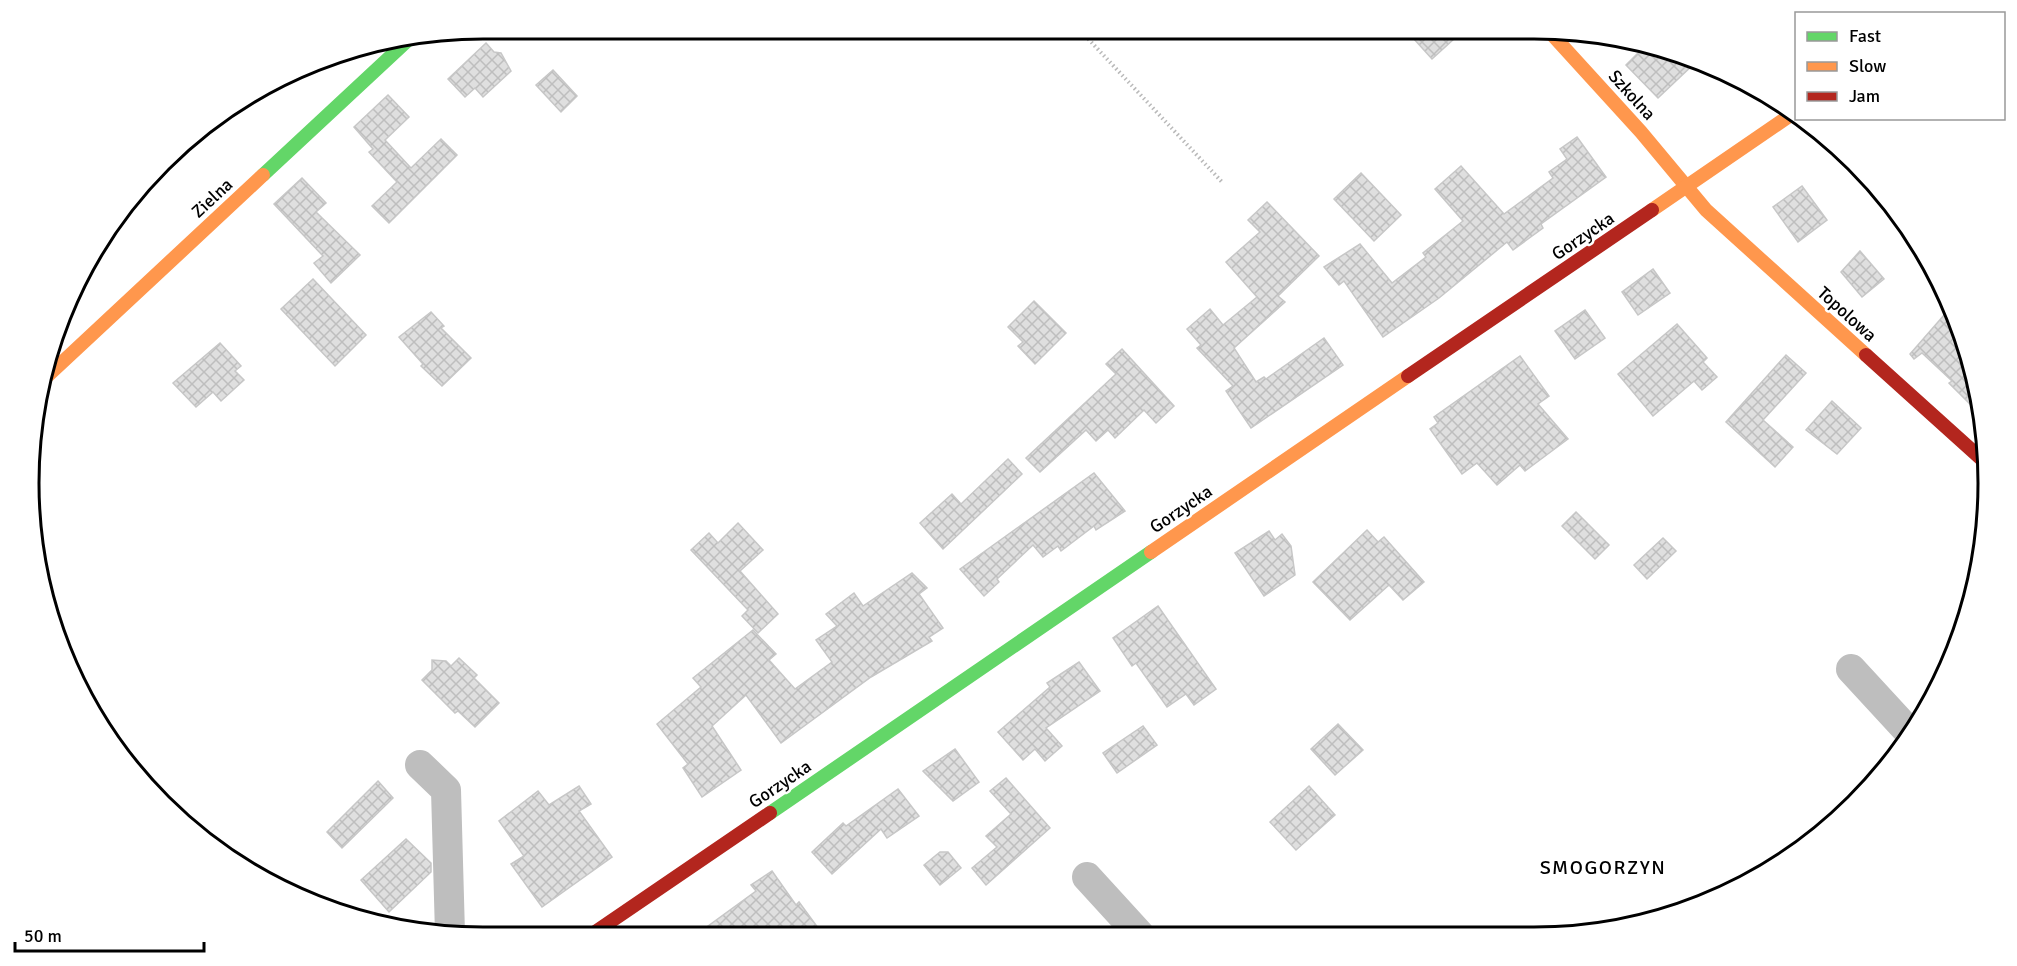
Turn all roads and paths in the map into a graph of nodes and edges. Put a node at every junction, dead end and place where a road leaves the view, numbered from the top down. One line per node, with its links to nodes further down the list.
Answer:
1 (1089, 39): 5 (path)
2 (1557, 40): 6 (street, Szkolna)
3 (400, 47): 7 (street, Zielna)
4 (1786, 118): 6 (street, Gorzycka)
5 (1222, 182)
6 (1686, 187): 8 (street, Topolowa); 14 (street, Gorzycka)
7 (54, 369)
8 (1977, 455)
9 (1851, 669): 10 (street)
10 (1905, 727)
11 (420, 765): 13 (street)
12 (1087, 877): 15 (street)
13 (450, 926)
14 (603, 927)
15 (1133, 927)

